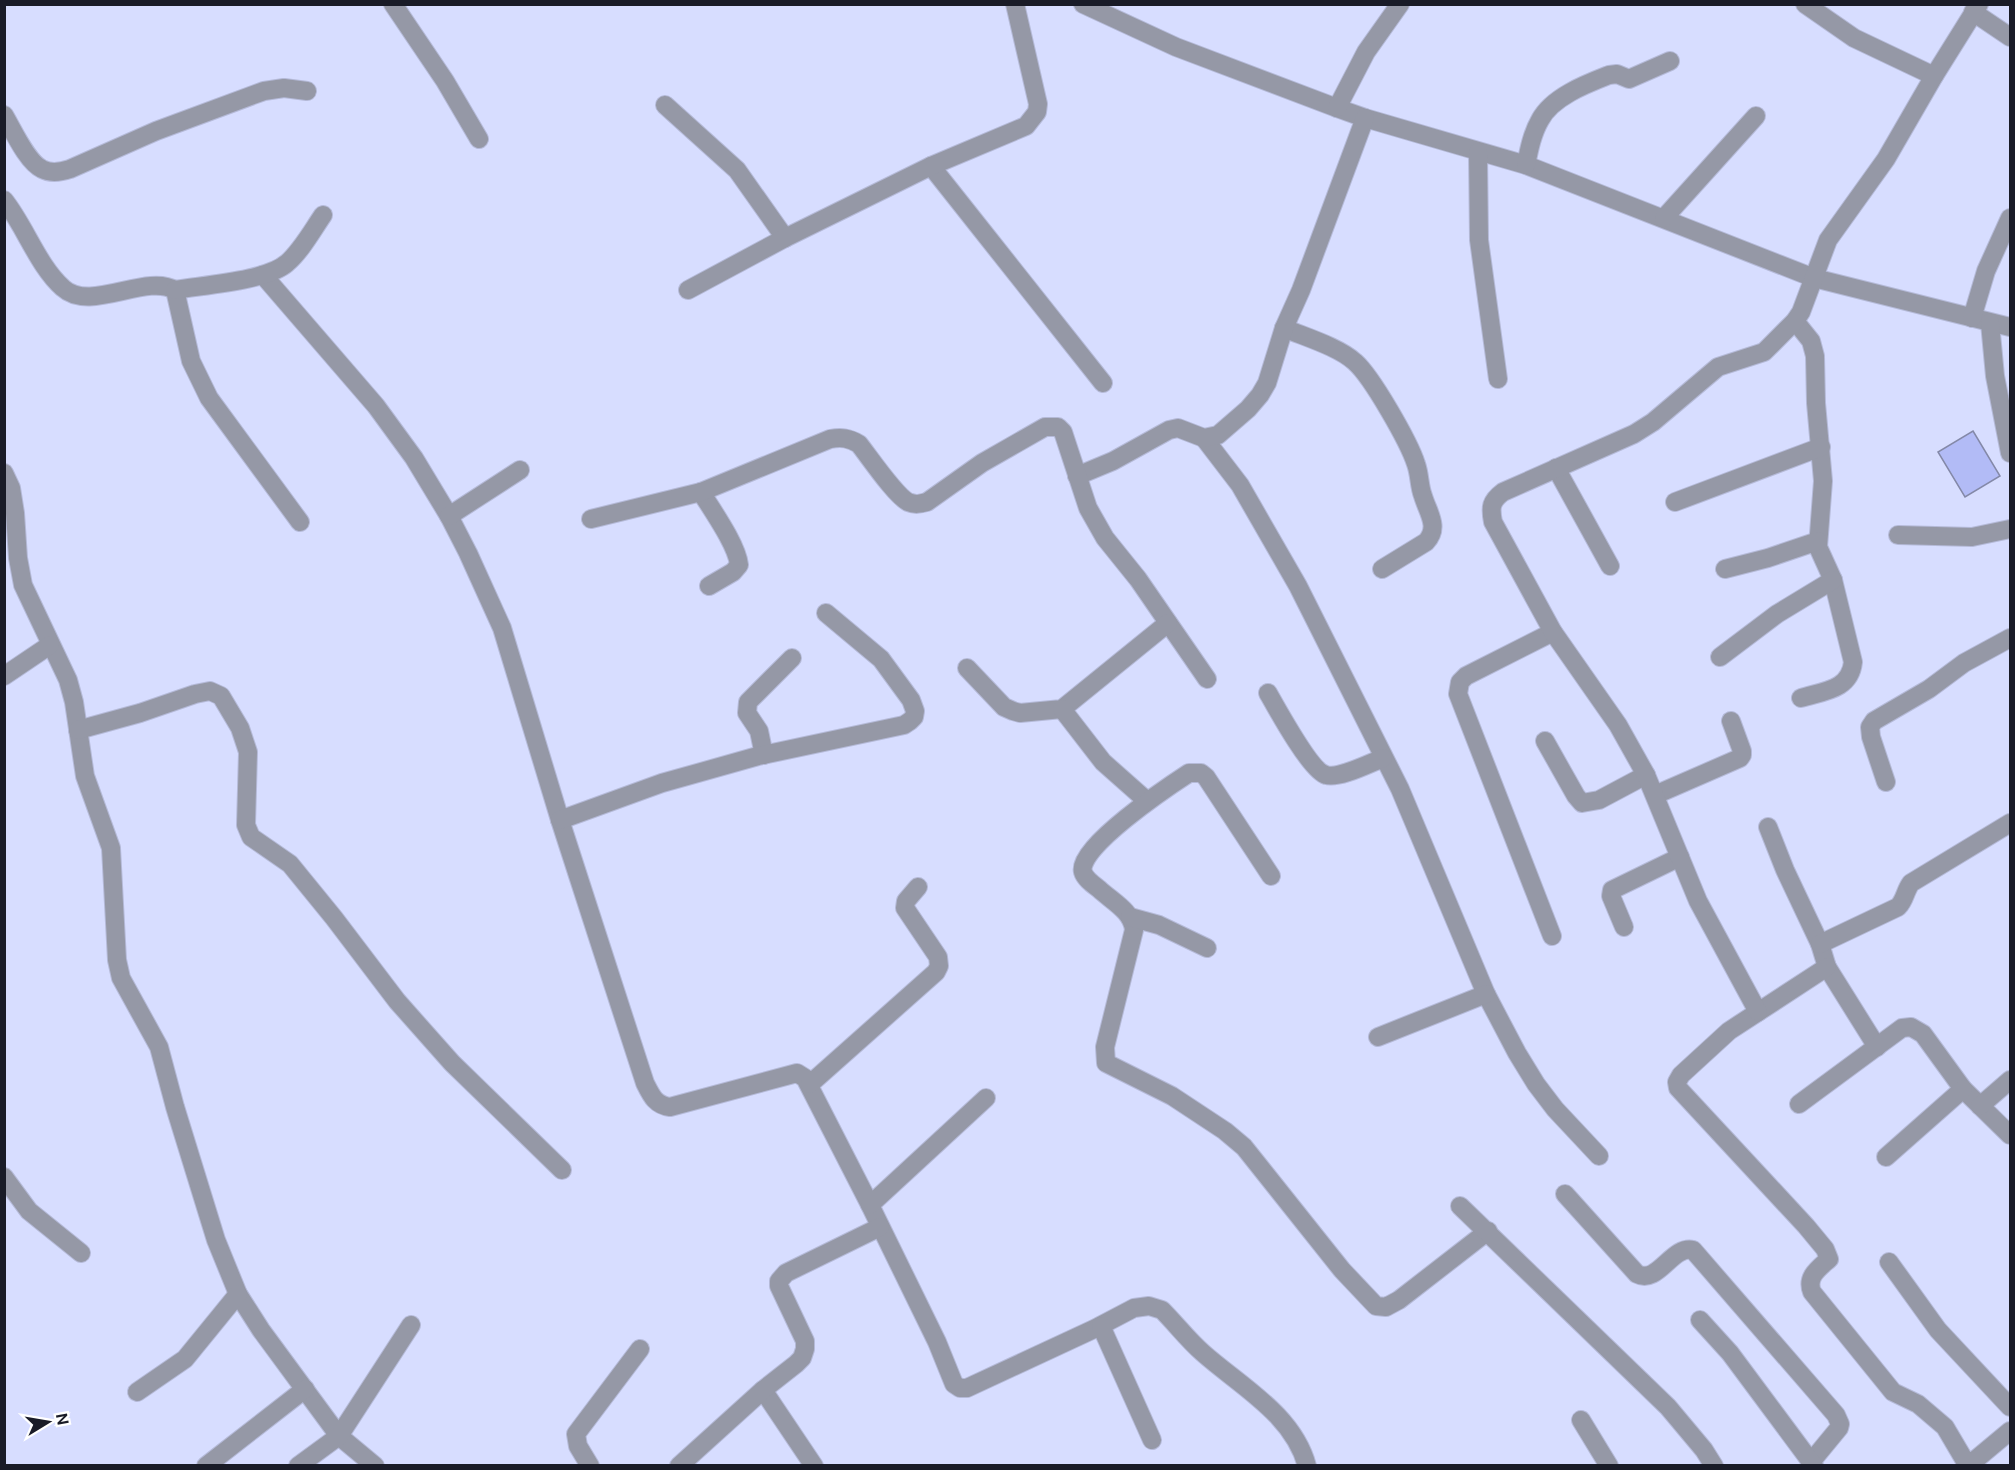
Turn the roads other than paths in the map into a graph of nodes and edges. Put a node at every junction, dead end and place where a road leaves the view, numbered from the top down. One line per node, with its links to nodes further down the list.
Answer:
1 (393, 4): 16 (street)
2 (1015, 4): 19 (street)
3 (1400, 4): 12 (street)
4 (1087, 5): 12 (street)
5 (1813, 7): 9 (street)
6 (1976, 8): 7 (street); 9 (street)
7 (2010, 37)
8 (1670, 61): 18 (street)
9 (1934, 76): 26 (street)
10 (307, 91): 13 (street)
11 (665, 105): 24 (street)
12 (1336, 108): 15 (street)
13 (4, 115)
14 (1756, 116): 22 (street)
15 (1365, 118): 17 (street); 33 (street)
16 (479, 139)
17 (1478, 152): 18 (street); 34 (street)
18 (1526, 165): 22 (street)
19 (931, 166): 24 (street); 35 (street)
20 (4, 200): 27 (street)
21 (323, 215): 25 (street)
22 (1664, 218): 26 (street)
23 (2010, 218): 29 (street)
24 (785, 238): 28 (street)
25 (263, 275): 27 (street); 45 (street)
26 (1814, 278): 29 (street); 30 (street)
27 (175, 290): 47 (street)
28 (688, 290)
29 (1972, 318): 31 (street)
30 (1795, 321): 37 (street); 39 (street)
31 (1990, 323): 32 (street); 38 (street)
32 (2010, 327)
33 (1284, 328): 36 (street); 52 (street)
34 (1498, 380)
35 (1103, 383)
36 (1204, 438): 42 (street); 73 (street)
37 (1821, 447): 44 (street); 50 (street)
38 (2010, 450)
39 (1556, 468): 51 (street); 58 (street)
40 (520, 470): 45 (street)
41 (4, 473): 60 (street)
42 (1077, 476): 43 (street); 57 (street)
43 (701, 492): 46 (street); 55 (street)
44 (1675, 502)
45 (449, 516): 78 (street)
46 (591, 519)
47 (300, 522)
48 (2010, 529): 49 (street)
49 (1898, 535)
50 (1818, 541): 53 (street); 54 (street)
51 (1610, 566)
52 (1382, 569)
53 (1725, 569)
54 (1833, 579): 61 (street); 67 (street)
55 (709, 586)
56 (826, 613): 72 (street)
57 (1168, 623): 65 (street); 68 (street)
58 (1553, 632): 74 (street); 86 (street)
59 (2010, 638): 75 (street)
60 (50, 645): 64 (street); 70 (street)
61 (1720, 657)
62 (792, 658): 72 (street)
63 (968, 669): 68 (street)
64 (4, 676)
65 (1207, 679)
66 (1268, 693): 73 (street)
67 (1801, 698)
68 (1062, 709): 77 (street)
69 (1731, 721): 76 (street)
70 (78, 730): 103 (street); 112 (street)
71 (1545, 741): 74 (street)
72 (764, 754): 78 (street)
73 (1383, 758): 90 (street)
74 (1646, 775): 76 (street)
75 (1886, 782)
76 (1655, 795): 81 (street)
77 (1147, 801): 82 (street); 84 (street)
78 (560, 820): 95 (street)
79 (2010, 823): 87 (street)
80 (1768, 827): 87 (street)
81 (1680, 857): 85 (street); 91 (street)
82 (1271, 876)
83 (918, 887): 95 (street)
84 (1130, 917): 88 (street); 109 (street)
85 (1624, 927)
86 (1552, 936)
87 (1820, 944): 89 (street)
88 (1207, 948)
89 (1827, 967): 91 (street); 93 (street)
90 (1486, 994): 92 (street); 101 (street)
91 (1758, 1012): 122 (street)
92 (1377, 1037)
93 (1877, 1047): 96 (street); 98 (street)
94 (2010, 1080): 99 (street)
95 (810, 1084): 106 (street)
96 (1963, 1089): 99 (street); 102 (street)
97 (986, 1098): 106 (street)
98 (1799, 1104)
99 (1980, 1106): 100 (street)
100 (2010, 1135)
101 (1599, 1156)
102 (1886, 1157)
103 (562, 1170)
104 (4, 1177): 110 (street)
105 (1565, 1194): 125 (street)
106 (870, 1205): 108 (street)
107 (1460, 1206): 109 (street)
108 (880, 1227): 115 (street); 118 (street)
109 (1488, 1231): 134 (street)
110 (81, 1253)
111 (1889, 1262): 120 (street)
112 (238, 1294): 117 (street); 119 (street)
113 (1700, 1320): 125 (street)
114 (411, 1325): 123 (street)
115 (1101, 1326): 124 (street); 132 (street)
116 (640, 1349): 129 (street)
117 (305, 1389): 123 (street); 126 (street)
118 (763, 1389): 130 (street); 131 (street)
119 (137, 1392)
120 (2010, 1407)
121 (1581, 1420): 133 (street)
122 (2010, 1431)
123 (339, 1436): 127 (street); 128 (street)
124 (1152, 1440)
125 (1813, 1463)
126 (206, 1466)
127 (298, 1466)
128 (375, 1466)
129 (590, 1466)
130 (679, 1466)
131 (814, 1466)
132 (1307, 1466)
133 (1610, 1466)
134 (1714, 1466)

